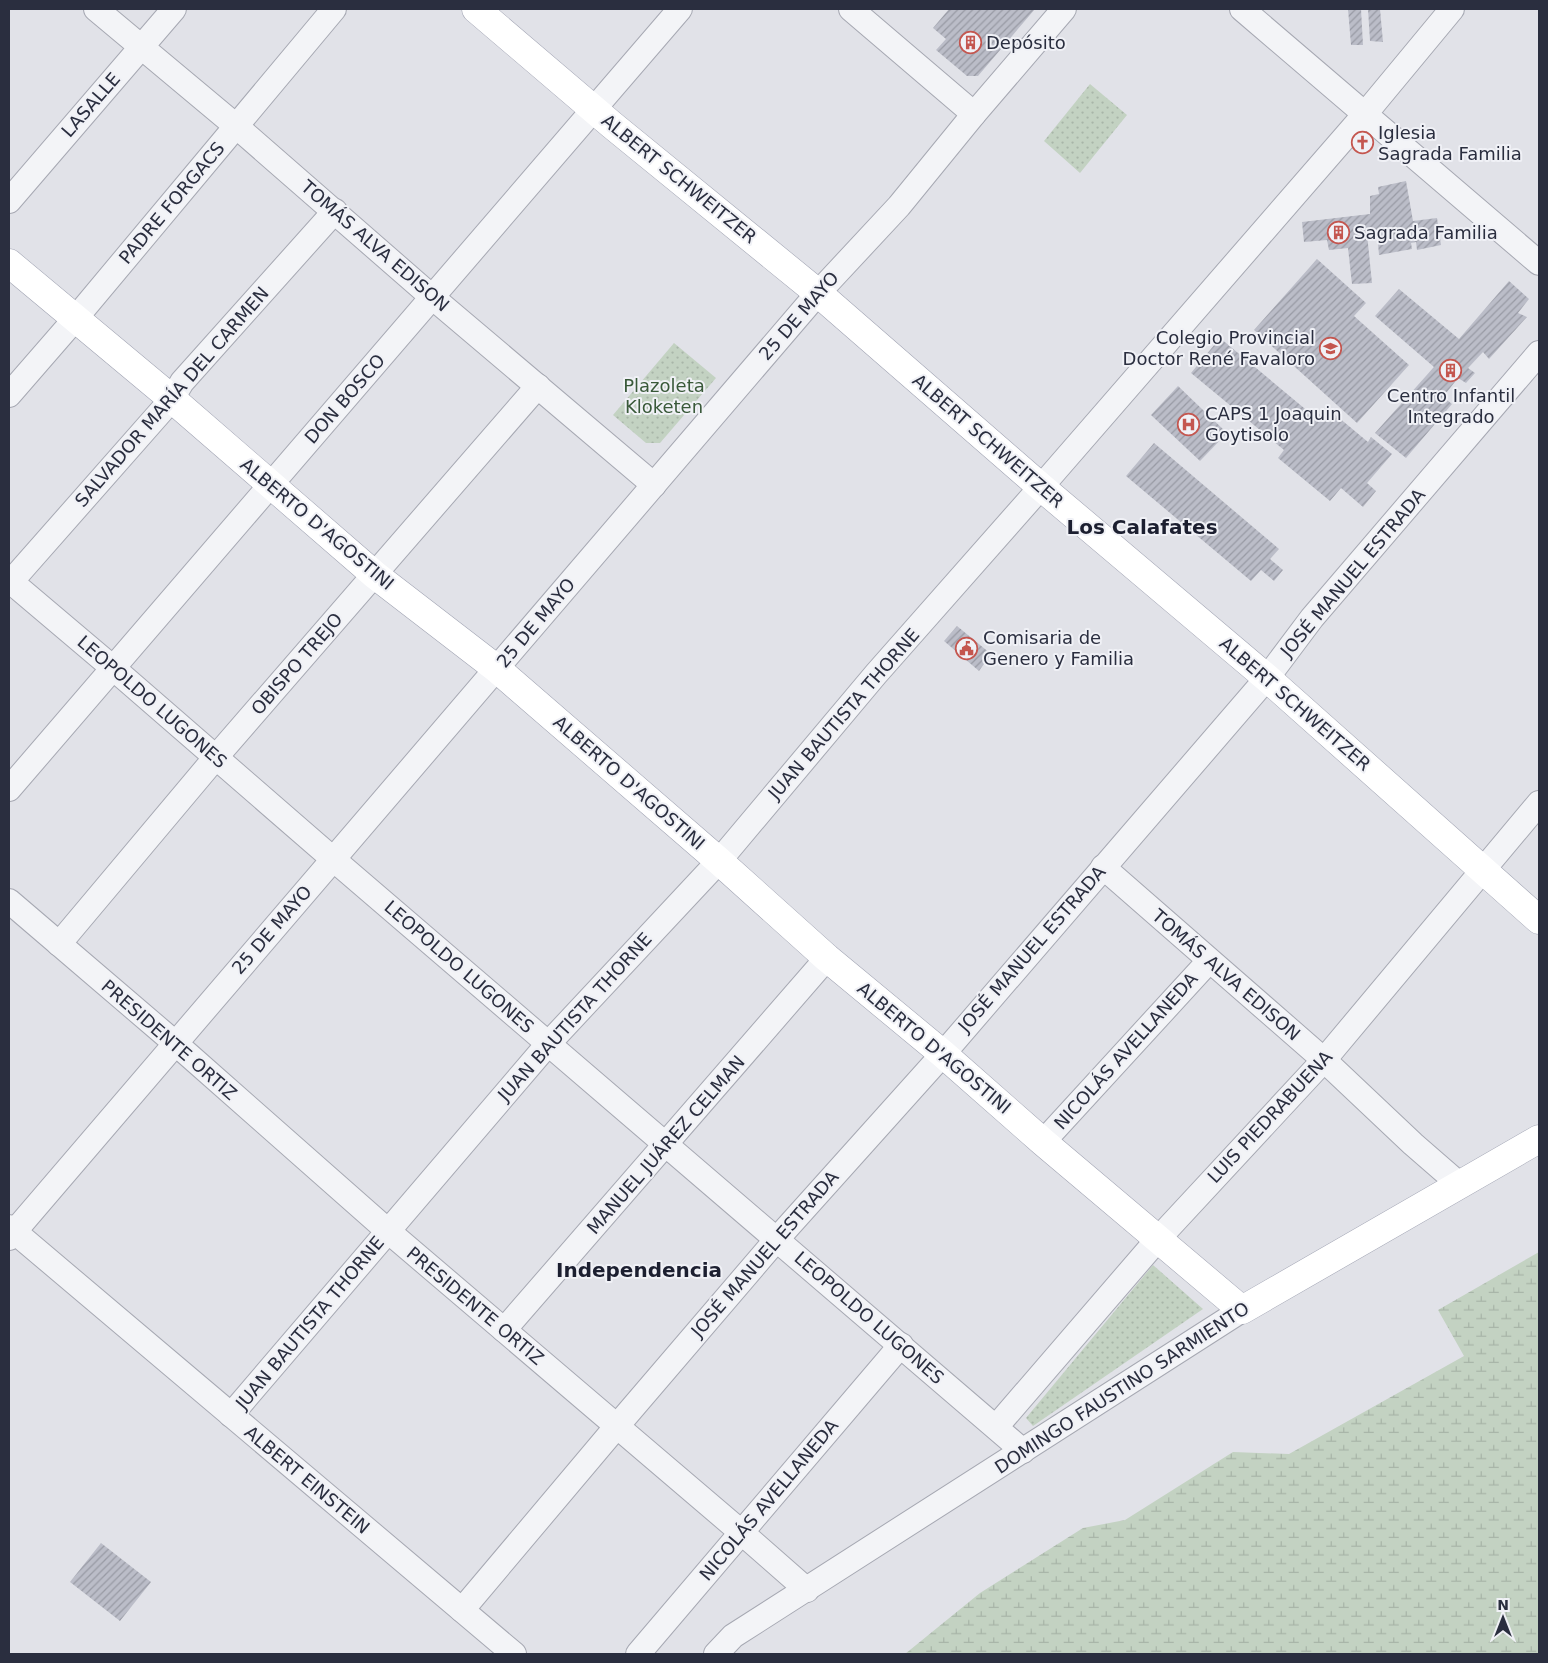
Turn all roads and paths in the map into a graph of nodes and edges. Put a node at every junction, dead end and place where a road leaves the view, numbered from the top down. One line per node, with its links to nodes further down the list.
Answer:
1 (96, 9): 10 (street, TOMÁS ALVA EDISON)
2 (174, 9): 10 (street, LASALLE)
3 (334, 9): 14 (street, PADRE FORGACS)
4 (680, 9): 11 (street, DON BOSCO)
5 (851, 9): 12 (street)
6 (1064, 9): 12 (street, 25 DE MAYO)
7 (1242, 9): 13 (street)
8 (1452, 9): 13 (street, JUAN BAUTISTA THORNE)
9 (483, 11): 11 (main road, ALBERT SCHWEITZER)
10 (141, 46): 14 (street, TOMÁS ALVA EDISON); 15 (street, LASALLE)
11 (594, 109): 19 (main road, ALBERT SCHWEITZER); 20 (street, DON BOSCO)
12 (974, 114): 19 (street, 25 DE MAYO)
13 (1365, 114): 18 (street); 28 (street, JUAN BAUTISTA THORNE)
14 (236, 126): 16 (street, TOMÁS ALVA EDISON); 21 (street, PADRE FORGACS)
15 (9, 201)
16 (335, 211): 20 (street, TOMÁS ALVA EDISON); 25 (street, SALVADOR MARÍA DEL CARMEN)
17 (9, 263): 21 (main road, ALBERTO D'AGOSTINI)
18 (1539, 263)
19 (818, 293): 26 (street, 25 DE MAYO); 28 (main road, ALBERT SCHWEITZER)
20 (432, 297): 23 (street, TOMÁS ALVA EDISON); 27 (street, DON BOSCO)
21 (75, 319): 24 (street, PADRE FORGACS); 25 (main road, ALBERTO D'AGOSTINI)
22 (1539, 353): 33 (street, JOSÉ MANUEL ESTRADA)
23 (538, 386): 26 (street, TOMÁS ALVA EDISON); 29 (street, OBISPO TREJO)
24 (9, 395)
25 (172, 399): 27 (main road, ALBERTO D'AGOSTINI); 30 (street, SALVADOR MARÍA DEL CARMEN)
26 (654, 485): 32 (street, 25 DE MAYO)
27 (270, 486): 29 (main road, ALBERTO D'AGOSTINI); 31 (street, DON BOSCO)
28 (1042, 487): 33 (main road, ALBERT SCHWEITZER); 38 (street, JUAN BAUTISTA THORNE)
29 (376, 575): 32 (main road, ALBERTO D'AGOSTINI); 34 (street, OBISPO TREJO)
30 (9, 582): 31 (street, LEOPOLDO LUGONES)
31 (113, 668): 34 (street, LEOPOLDO LUGONES); 35 (street, DON BOSCO)
32 (497, 669): 37 (street, 25 DE MAYO); 38 (main road, ALBERTO D'AGOSTINI)
33 (1267, 678): 39 (street, JOSÉ MANUEL ESTRADA); 40 (main road, ALBERT SCHWEITZER)
34 (216, 757): 37 (street, LEOPOLDO LUGONES); 43 (street, OBISPO TREJO)
35 (9, 789)
36 (1539, 803): 40 (street, LUIS PIEDRABUENA)
37 (333, 859): 46 (street, 25 DE MAYO); 47 (street, LEOPOLDO LUGONES)
38 (719, 861): 44 (main road, ALBERTO D'AGOSTINI); 47 (street, JUAN BAUTISTA THORNE)
39 (1103, 867): 45 (street, TOMÁS ALVA EDISON); 48 (street, JOSÉ MANUEL ESTRADA)
40 (1484, 870): 42 (main road, ALBERT SCHWEITZER); 49 (street, LUIS PIEDRABUENA)
41 (9, 901): 43 (street, PRESIDENTE ORTIZ)
42 (1539, 920)
43 (59, 944): 46 (street, PRESIDENTE ORTIZ)
44 (827, 958): 48 (main road, ALBERTO D'AGOSTINI); 52 (street, MANUEL JUÁREZ CELMAN)
45 (1209, 961): 49 (street, TOMÁS ALVA EDISON); 51 (street, NICOLÁS AVELLANEDA)
46 (175, 1044): 54 (street, PRESIDENTE ORTIZ); 55 (street, 25 DE MAYO)
47 (548, 1044): 52 (street, LEOPOLDO LUGONES); 54 (street, JUAN BAUTISTA THORNE)
48 (943, 1054): 51 (main road, ALBERTO D'AGOSTINI); 56 (street, JOSÉ MANUEL ESTRADA)
49 (1324, 1060): 53 (street, TOMÁS ALVA EDISON); 57 (street, LUIS PIEDRABUENA)
50 (1539, 1139): 53 (main road, DOMINGO FAUSTINO SARMIENTO)
51 (1043, 1142): 57 (main road, ALBERTO D'AGOSTINI)
52 (666, 1144): 56 (street, LEOPOLDO LUGONES); 59 (street, MANUEL JUÁREZ CELMAN)
53 (1459, 1184): 58 (main road, DOMINGO FAUSTINO SARMIENTO)
54 (388, 1231): 59 (street, PRESIDENTE ORTIZ); 61 (street, JUAN BAUTISTA THORNE)
55 (11, 1233): 61 (street, ALBERT EINSTEIN)
56 (777, 1239): 60 (street, LEOPOLDO LUGONES); 62 (street, JOSÉ MANUEL ESTRADA)
57 (1158, 1239): 58 (main road, ALBERTO D'AGOSTINI); 63 (street, LUIS PIEDRABUENA)
58 (1242, 1310): 64 (street, DOMINGO FAUSTINO SARMIENTO)
59 (504, 1330): 62 (street, PRESIDENTE ORTIZ)
60 (901, 1345): 63 (street, LEOPOLDO LUGONES); 65 (street, NICOLÁS AVELLANEDA)
61 (231, 1416): 67 (street, ALBERT EINSTEIN)
62 (617, 1426): 65 (street, PRESIDENTE ORTIZ); 67 (street, JOSÉ MANUEL ESTRADA)
63 (996, 1427): 64 (street, LEOPOLDO LUGONES)
64 (1023, 1451): 66 (street, DOMINGO FAUSTINO SARMIENTO)
65 (741, 1532): 66 (street, PRESIDENTE ORTIZ); 69 (street, NICOLÁS AVELLANEDA)
66 (807, 1590): 70 (street, DOMINGO FAUSTINO SARMIENTO)
67 (462, 1610): 68 (street, ALBERT EINSTEIN)
68 (514, 1654)
69 (638, 1654)
70 (716, 1654)

